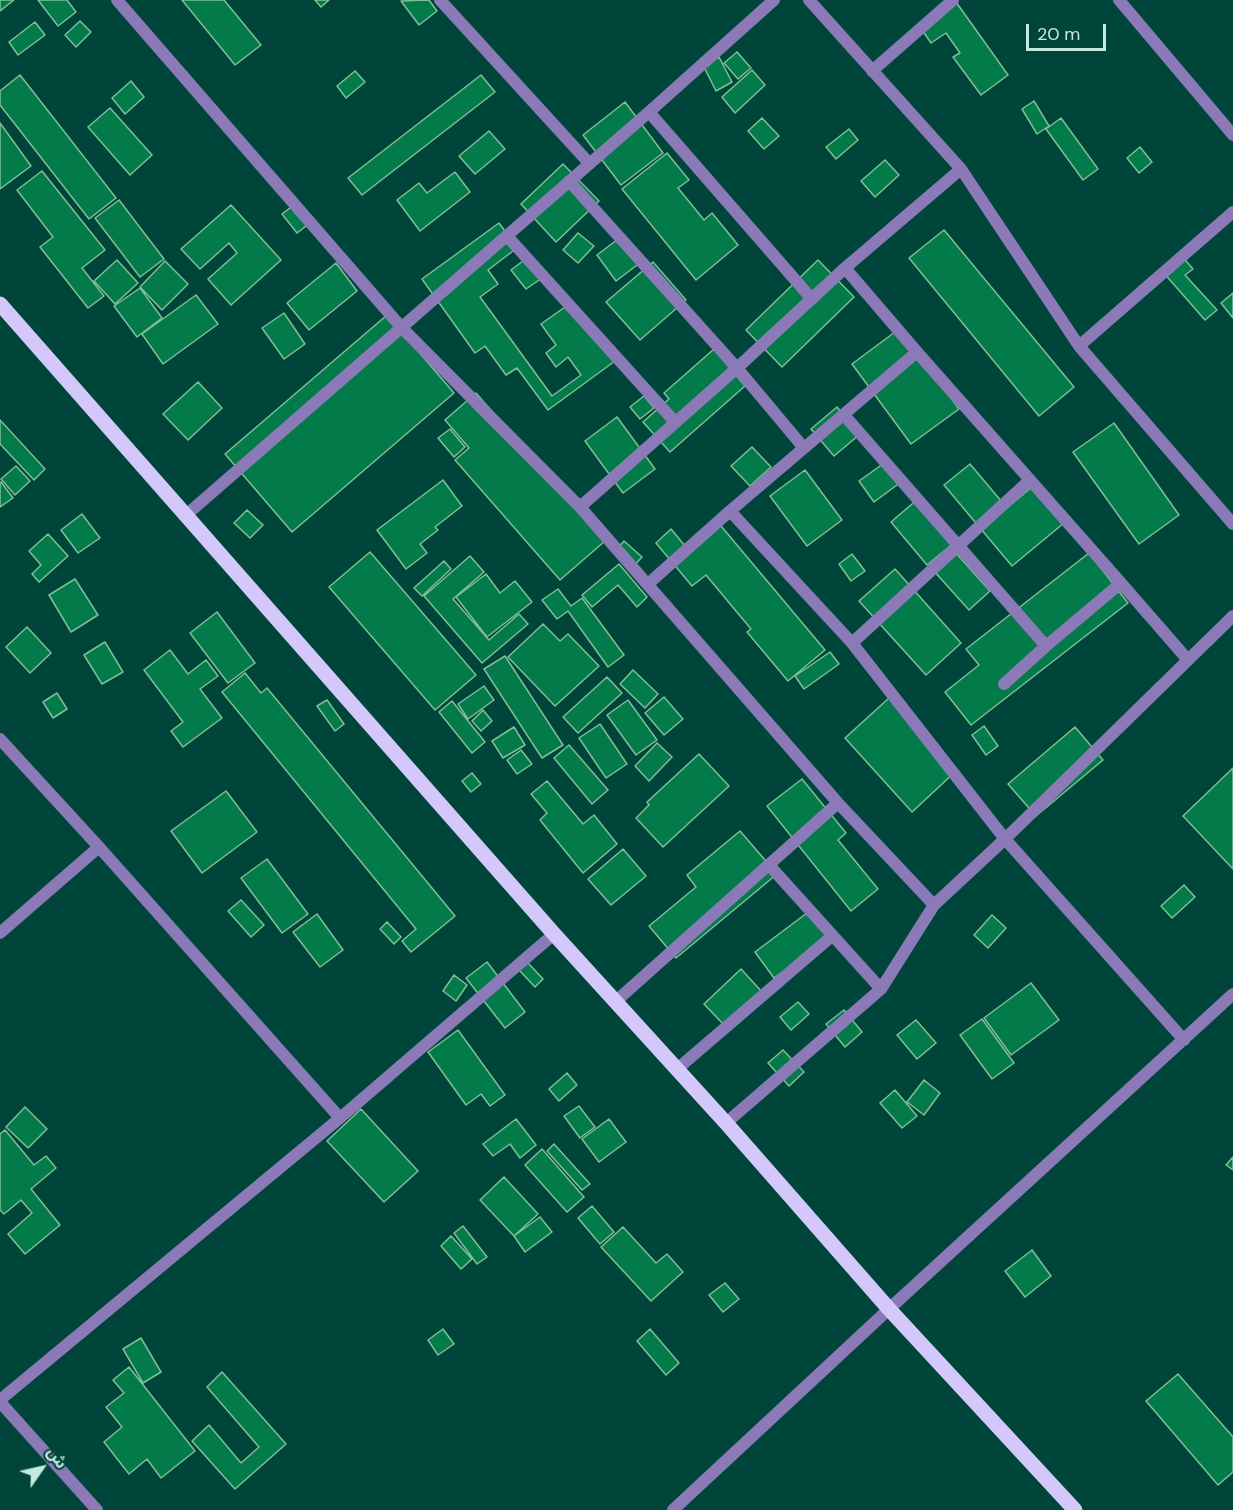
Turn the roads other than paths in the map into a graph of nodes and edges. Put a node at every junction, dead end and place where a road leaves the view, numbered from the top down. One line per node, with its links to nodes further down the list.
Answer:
1 (117, 0): 18 (street)
2 (441, 0): 10 (street)
3 (774, 0): 8 (street)
4 (809, 0): 7 (street)
5 (953, 0): 7 (street)
6 (1119, 0): 9 (street)
7 (872, 71): 11 (street)
8 (649, 112): 10 (street); 16 (street)
9 (1233, 135)
10 (590, 163): 12 (street)
11 (961, 169): 15 (street); 19 (street)
12 (568, 181): 14 (street); 21 (street)
13 (1233, 212): 19 (street)
14 (507, 236): 18 (street); 23 (street)
15 (844, 268): 16 (street); 20 (street)
16 (811, 298): 21 (street)
17 (0, 304): 28 (main road)
18 (402, 328): 26 (street); 28 (street)
19 (1079, 346): 29 (street)
20 (916, 352): 22 (street); 25 (street)
21 (737, 368): 23 (street); 24 (street)
22 (844, 415): 24 (street); 30 (street)
23 (675, 422): 26 (street)
24 (804, 448): 27 (street)
25 (1030, 480): 30 (street); 31 (street)
26 (580, 507): 32 (street)
27 (730, 511): 32 (street); 34 (street)
28 (185, 516): 45 (main road)
29 (1233, 524)
30 (958, 546): 34 (street); 35 (street)
31 (1121, 583): 35 (street); 36 (street)
32 (648, 584): 39 (street)
33 (1233, 616): 36 (street)
34 (852, 643): 40 (street)
35 (1046, 646): 37 (street)
36 (1188, 660): 40 (street)
37 (1004, 684)
38 (0, 739): 41 (street)
39 (838, 803): 42 (street); 43 (street)
40 (1005, 839): 43 (street); 50 (street)
41 (99, 847): 44 (street); 52 (street)
42 (770, 865): 46 (street); 49 (street)
43 (934, 905): 47 (street)
44 (0, 933)
45 (554, 934): 49 (main road); 52 (street)
46 (832, 936): 47 (street); 51 (street)
47 (881, 989): 53 (street)
48 (1233, 994): 50 (street)
49 (615, 1002): 51 (main road)
50 (1184, 1040): 54 (street)
51 (676, 1070): 53 (main road)
52 (340, 1118): 55 (street)
53 (726, 1123): 54 (main road)
54 (889, 1309): 57 (street); 58 (main road)
55 (0, 1401): 56 (street)
56 (97, 1510)
57 (673, 1510)
58 (1076, 1510)

